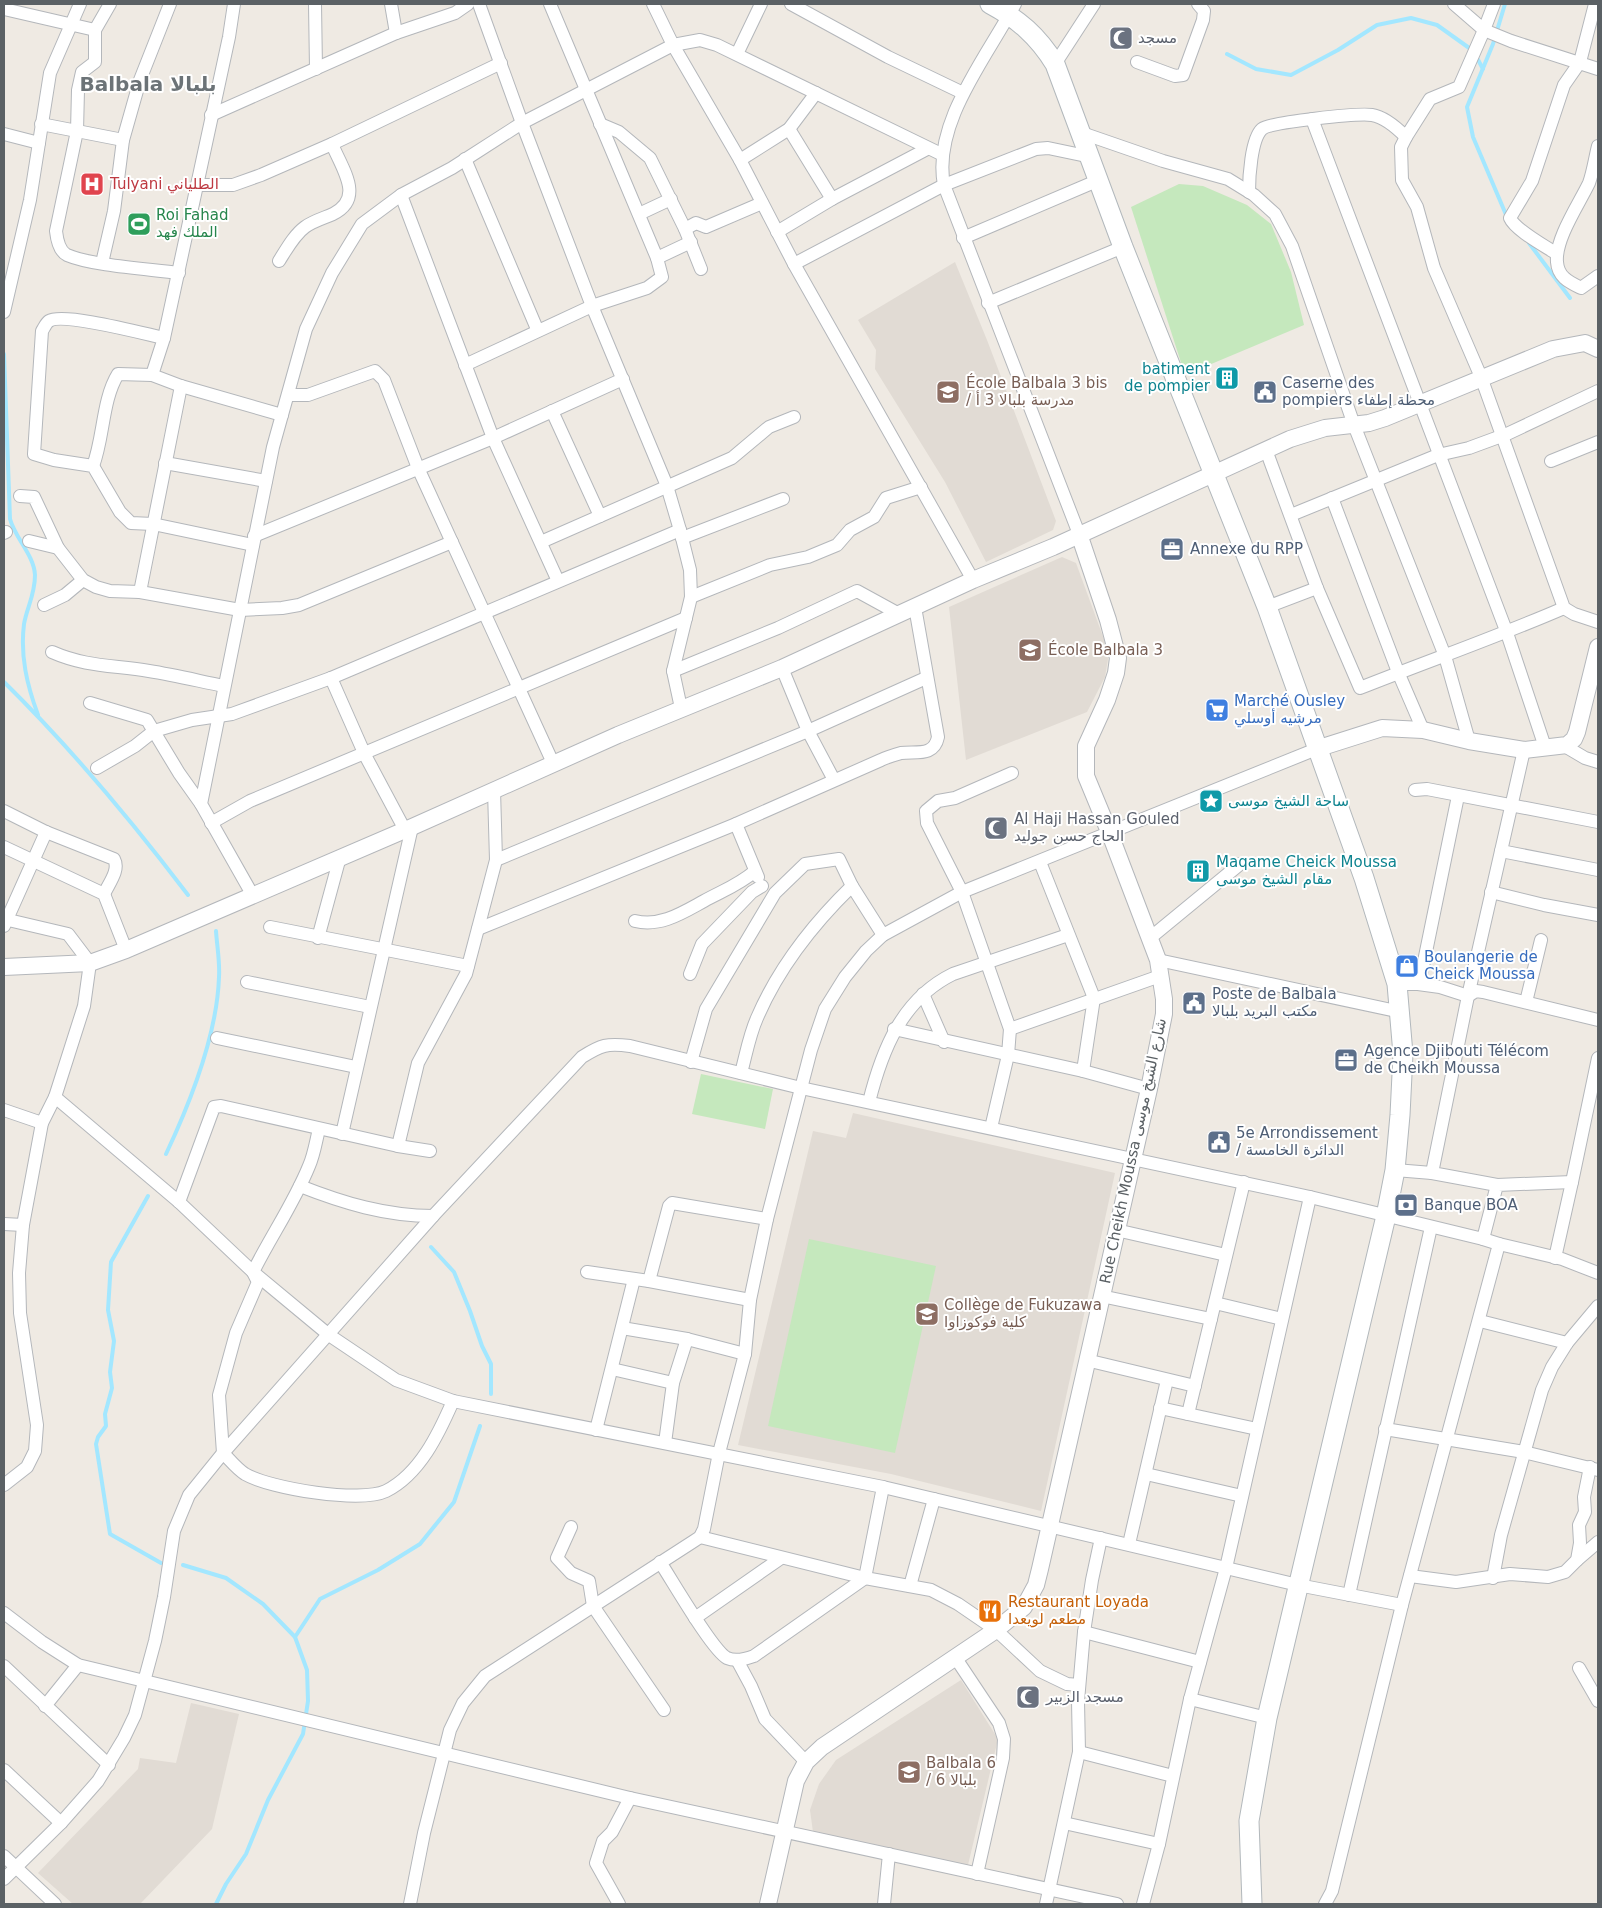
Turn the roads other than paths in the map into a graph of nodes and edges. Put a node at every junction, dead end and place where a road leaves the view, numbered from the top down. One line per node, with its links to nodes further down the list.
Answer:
1 (80, 4): 21 (street)
2 (110, 4): 22 (street)
3 (170, 4): 46 (street)
4 (234, 4): 36 (street)
5 (315, 4): 31 (street)
6 (390, 4): 24 (street)
7 (468, 4): 24 (street)
8 (479, 4): 29 (street)
9 (550, 4): 33 (street)
10 (653, 4): 25 (street)
11 (761, 4): 26 (street)
12 (791, 4): 35 (street)
13 (990, 4): 20 (main road)
14 (1094, 4): 30 (street)
15 (1198, 4): 27 (street)
16 (1454, 4): 23 (street)
17 (1494, 4): 23 (street)
18 (1595, 4): 28 (street)
19 (4, 9): 21 (street)
20 (1012, 9): 30 (main road); 35 (street)
21 (73, 24): 22 (street); 39 (street)
22 (95, 30): 42 (street)
23 (1484, 30): 28 (street); 45 (street)
24 (396, 34): 31 (street)
25 (673, 45): 26 (street); 33 (street); 54 (street)
26 (737, 54): 34 (street)
27 (1137, 62)
28 (1580, 62): 32 (street); 70 (street)
29 (501, 63): 38 (street); 48 (street)
30 (1055, 64): 43 (main road)
31 (316, 69): 36 (street)
32 (1598, 69)
33 (587, 90): 38 (street); 40 (street)
34 (816, 93): 41 (street); 50 (street)
35 (963, 94): 51 (street)
36 (212, 115): 57 (street)
37 (1312, 119): 45 (street); 59 (street); 92 (street)
38 (522, 123): 53 (street); 80 (street)
39 (41, 124): 42 (street); 47 (street)
40 (600, 124): 62 (street); 64 (street)
41 (789, 129): 54 (street); 61 (street)
42 (77, 131): 46 (street); 74 (street)
43 (1082, 133): 52 (main road); 59 (street)
44 (4, 134): 47 (street)
45 (1406, 137): 87 (street)
46 (123, 140): 74 (street)
47 (39, 143): 71 (street)
48 (332, 144): 57 (street); 73 (street)
49 (1598, 146): 56 (street)
50 (927, 149): 51 (street); 61 (street)
51 (941, 154): 58 (street)
52 (1090, 157): 55 (main road); 58 (street)
53 (465, 159): 60 (street); 82 (street)
54 (740, 160): 63 (street)
55 (1099, 180): 67 (street); 69 (main road)
56 (1594, 183): 70 (street)
57 (197, 184): 77 (street)
58 (944, 185): 67 (street); 75 (street)
59 (1249, 192): 96 (street)
60 (401, 195): 85 (street); 91 (street)
61 (832, 199): 66 (street)
62 (671, 200): 64 (street); 65 (street)
63 (762, 203): 65 (street); 66 (street)
64 (639, 214): 72 (street)
65 (685, 229): 68 (street)
66 (777, 232): 75 (street)
67 (963, 238): 79 (street)
68 (691, 242): 72 (street); 76 (street)
69 (1123, 247): 79 (street); 106 (main road)
70 (1557, 254): 78 (street)
71 (10, 258): 81 (street)
72 (658, 258): 80 (street)
73 (278, 261)
74 (102, 263): 77 (street)
75 (794, 264): 110 (street)
76 (701, 269)
77 (179, 273): 83 (street)
78 (1598, 276)
79 (988, 303): 118 (street)
80 (592, 306): 82 (street); 88 (street)
81 (4, 312)
82 (538, 329): 85 (street)
83 (164, 338): 86 (street); 104 (street)
84 (1598, 348): 87 (street)
85 (465, 365): 98 (street)
86 (152, 376): 89 (street); 104 (street)
87 (1481, 377): 92 (street); 97 (street)
88 (623, 379): 93 (street); 109 (street)
89 (181, 386): 94 (street); 103 (street)
90 (1598, 391): 97 (street)
91 (288, 395): 94 (street); 105 (street)
92 (1418, 404): 96 (street); 101 (street)
93 (552, 411): 98 (street); 115 (street)
94 (282, 416): 107 (street)
95 (794, 417): 109 (street)
96 (1354, 425): 100 (street); 108 (street)
97 (1501, 436): 101 (street); 133 (street)
98 (493, 438): 105 (street); 122 (street)
99 (1598, 442): 102 (street)
100 (1266, 450): 106 (street); 114 (street)
101 (1438, 455): 108 (street); 139 (street)
102 (1551, 461)
103 (165, 463): 107 (street); 116 (street)
104 (93, 466): 116 (street)
105 (418, 468): 120 (street); 121 (street)
106 (1214, 474): 118 (street); 132 (main road)
107 (266, 481): 120 (street)
108 (1375, 482): 112 (street); 142 (street)
109 (667, 486): 115 (street); 117 (street)
110 (921, 488): 125 (street); 129 (street)
111 (20, 496): 123 (street)
112 (1332, 498): 114 (street); 145 (street)
113 (783, 499): 117 (street)
114 (1291, 515): 127 (street)
115 (600, 516): 122 (street)
116 (153, 524): 120 (street); 128 (street)
117 (681, 534): 126 (street); 129 (street)
118 (1079, 534): 125 (street); 179 (street, Rue Cheikh Moussa شارع الشيخ موسى)
119 (29, 541): 123 (street)
120 (254, 541): 134 (street)
121 (452, 542): 134 (street); 135 (street)
122 (541, 542): 126 (street)
123 (58, 548): 124 (street)
124 (83, 580): 128 (street); 130 (street)
125 (973, 580): 131 (street)
126 (558, 581): 135 (street)
127 (1318, 588): 132 (street); 145 (street)
128 (140, 592): 134 (street)
129 (691, 597): 137 (street)
130 (44, 605)
131 (915, 607): 136 (street); 147 (street)
132 (1267, 607): 160 (main road)
133 (1564, 608): 138 (street); 139 (street)
134 (240, 610): 148 (street)
135 (484, 613): 146 (street); 149 (street)
136 (899, 614): 143 (street); 144 (street)
137 (686, 618): 144 (street); 149 (street)
138 (1598, 622)
139 (1507, 633): 142 (street); 159 (street)
140 (1598, 647): 150 (street)
141 (52, 652): 148 (street)
142 (1445, 656): 145 (street); 157 (street)
143 (782, 668): 152 (street); 156 (street)
144 (673, 672): 152 (street)
145 (1398, 672): 154 (street)
146 (331, 678): 153 (street); 162 (street)
147 (926, 678): 156 (street); 167 (street)
148 (224, 686): 153 (street)
149 (519, 688): 162 (street); 164 (street)
150 (1593, 690): 158 (street)
151 (90, 703): 155 (street)
152 (681, 708): 164 (street)
153 (218, 716): 155 (street); 171 (street)
154 (1423, 730): 157 (street); 160 (street)
155 (154, 731): 165 (street); 171 (street)
156 (808, 731): 167 (street); 183 (street)
157 (1470, 742): 161 (street)
158 (1562, 745): 159 (street); 163 (street)
159 (1545, 747): 161 (street)
160 (1319, 748): 179 (street); 215 (main road)
161 (1524, 750): 172 (street)
162 (365, 754): 175 (street); 177 (street)
163 (1598, 762)
164 (553, 763): 168 (street)
165 (96, 768)
166 (1012, 773): 191 (street)
167 (834, 780): 176 (street)
168 (494, 790): 177 (street); 183 (street)
169 (1415, 790): 170 (street)
170 (1458, 796): 172 (street); 216 (street)
171 (201, 804): 175 (street)
172 (1512, 805): 174 (street); 181 (street)
173 (4, 811): 178 (street)
174 (1598, 822)
175 (211, 823): 195 (street)
176 (736, 824): 188 (street); 200 (street)
177 (408, 828): 182 (street); 206 (street)
178 (46, 832): 184 (street); 194 (street)
179 (1110, 834): 185 (street); 204 (street, Rue Cheikh Moussa شارع الشيخ موسى)
180 (4, 847): 184 (street)
181 (1501, 852): 187 (street); 192 (street)
182 (340, 857): 195 (street); 203 (street)
183 (496, 860): 200 (street)
184 (33, 861): 194 (street); 198 (street)
185 (1040, 862): 191 (street); 202 (street)
186 (1240, 864): 204 (street)
187 (1598, 870)
188 (755, 871): 189 (street); 197 (street)
189 (762, 886): 193 (street); 213 (street)
190 (852, 886): 193 (street); 201 (street); 233 (street)
191 (962, 892): 201 (street); 209 (street)
192 (1492, 892): 196 (street); 218 (street)
193 (775, 893): 230 (street)
194 (104, 894): 207 (street)
195 (252, 894): 207 (street)
196 (1598, 915)
197 (634, 921)
198 (5, 922): 208 (street)
199 (270, 927): 203 (street)
200 (478, 929): 210 (street)
201 (883, 935): 234 (street)
202 (1068, 935): 209 (street); 219 (street)
203 (318, 938): 206 (street)
204 (1150, 938): 212 (street, Rue Cheikh Moussa شارع الشيخ موسى)
205 (1542, 940): 220 (street)
206 (384, 948): 210 (street); 221 (street)
207 (126, 950): 208 (street)
208 (90, 963): 211 (street); 236 (street)
209 (987, 964): 217 (street); 225 (street)
210 (468, 966): 243 (street)
211 (4, 967)
212 (1159, 968): 219 (street); 222 (street); 235 (street, Rue Cheikh Moussa شارع الشيخ موسى)
213 (690, 974)
214 (247, 982): 221 (street)
215 (1398, 984): 216 (street); 222 (main road)
216 (1418, 984): 218 (street)
217 (923, 994): 224 (street); 227 (street)
218 (1468, 996): 220 (street); 247 (street)
219 (1094, 998): 225 (street); 232 (street)
220 (1526, 1002): 223 (street)
221 (370, 1007): 231 (street)
222 (1401, 1012): 246 (main road)
223 (1598, 1020)
224 (894, 1029): 227 (street); 237 (street)
225 (1010, 1029): 228 (street)
226 (217, 1038): 231 (street)
227 (944, 1042): 228 (street)
228 (1008, 1055): 232 (street); 240 (street)
229 (1598, 1058): 249 (street)
230 (691, 1062): 233 (street); 254 (street)
231 (356, 1067): 242 (street)
232 (1083, 1071): 235 (street)
233 (741, 1074): 234 (street)
234 (801, 1088): 237 (street); 256 (street)
235 (1149, 1090): 245 (street, Rue Cheikh Moussa شارع الشيخ موسى)
236 (55, 1097): 239 (street); 253 (street)
237 (869, 1102): 240 (street)
238 (4, 1110): 239 (street)
239 (42, 1123): 258 (street)
240 (991, 1128): 245 (street)
241 (320, 1129): 242 (street); 251 (street); 253 (street)
242 (342, 1134): 243 (street)
243 (398, 1146): 244 (street)
244 (430, 1151)
245 (1134, 1159): 248 (street); 260 (street, Rue Cheikh Moussa شارع الشيخ موسى)
246 (1395, 1170): 247 (street); 255 (main road)
247 (1432, 1173): 250 (street)
248 (1244, 1182): 252 (street); 263 (street)
249 (1572, 1182): 250 (street); 264 (street)
250 (1497, 1185): 261 (street)
251 (300, 1186): 254 (street); 265 (street)
252 (1310, 1196): 255 (street); 275 (street)
253 (179, 1202): 265 (street)
254 (433, 1216): 278 (street)
255 (1386, 1216): 259 (street); 317 (main road)
256 (767, 1219): 269 (street); 271 (street)
257 (4, 1224): 258 (street)
258 (23, 1225): 300 (street)
259 (1431, 1227): 261 (street); 292 (street)
260 (1116, 1230): 263 (street); 270 (street, Rue Cheikh Moussa شارع الشيخ موسى)
261 (1483, 1239): 262 (street)
262 (1499, 1244): 264 (street); 276 (street)
263 (1226, 1254): 272 (street)
264 (1555, 1258): 267 (street)
265 (253, 1272): 278 (street); 296 (street)
266 (587, 1272): 268 (street)
267 (1598, 1272)
268 (634, 1279): 269 (street); 277 (street)
269 (649, 1281): 271 (street)
270 (1101, 1296): 274 (street); 282 (street, Rue Cheikh Moussa شارع الشيخ موسى)
271 (750, 1300): 281 (street)
272 (1215, 1303): 274 (street); 275 (street)
273 (1598, 1306): 280 (street)
274 (1211, 1319): 286 (street)
275 (1282, 1319): 290 (street)
276 (1480, 1321): 280 (street); 293 (street)
277 (622, 1328): 279 (street); 283 (street)
278 (329, 1335): 287 (street); 296 (street)
279 (687, 1339): 281 (street); 285 (street)
280 (1567, 1342): 295 (street)
281 (745, 1354): 297 (street)
282 (1086, 1360): 284 (street); 305 (street, Rue Cheikh Moussa شارع الشيخ موسى)
283 (612, 1370): 285 (street); 291 (street)
284 (1167, 1380): 286 (street); 288 (street)
285 (673, 1383): 294 (street)
286 (1195, 1386): 289 (street)
287 (453, 1401): 291 (street); 296 (street)
288 (1160, 1408): 289 (street); 299 (street)
289 (1188, 1414): 290 (street)
290 (1257, 1429): 302 (street)
291 (596, 1430): 294 (street)
292 (1385, 1430): 293 (street); 319 (street)
293 (1448, 1439): 295 (street); 314 (street)
294 (665, 1443): 297 (street)
295 (1524, 1452): 298 (street); 316 (street)
296 (223, 1453): 332 (street)
297 (719, 1453): 301 (street); 306 (street)
298 (1594, 1468): 311 (street)
299 (1146, 1474): 302 (street); 309 (street)
300 (4, 1485)
301 (883, 1487): 303 (street); 315 (street)
302 (1242, 1496): 313 (street)
303 (934, 1499): 305 (street); 318 (street)
304 (571, 1527): 321 (street)
305 (1049, 1527): 307 (street); 324 (street, Rue Cheikh Moussa شارع الشيخ موسى)
306 (700, 1537): 310 (street); 312 (street)
307 (1101, 1538): 309 (street); 325 (street)
308 (1598, 1542): 311 (street)
309 (1129, 1544): 313 (street)
310 (781, 1558): 315 (street); 323 (street)
311 (1577, 1560): 316 (street)
312 (660, 1562): 321 (street); 323 (street)
313 (1226, 1568): 317 (street); 328 (street)
314 (1410, 1576): 316 (street); 320 (street)
315 (865, 1578): 318 (street); 327 (street)
316 (1493, 1578)
317 (1298, 1585): 319 (street); 338 (main road)
318 (910, 1586): 324 (street)
319 (1350, 1596): 320 (street)
320 (1402, 1605): 365 (street)
321 (592, 1606): 337 (street); 340 (street)
322 (4, 1613): 329 (street)
323 (695, 1618): 327 (street)
324 (996, 1630): 326 (street, Rue Cheikh Moussa شارع الشيخ موسى); 333 (street)
325 (1084, 1632): 328 (street); 333 (street)
326 (955, 1657): 341 (street, Rue Cheikh Moussa شارع الشيخ موسى); 353 (street)
327 (737, 1660): 341 (street)
328 (1200, 1662): 334 (street)
329 (78, 1665): 332 (street); 336 (street)
330 (4, 1666): 336 (street)
331 (1579, 1668): 335 (street)
332 (146, 1680): 340 (street); 342 (street)
333 (1079, 1686): 339 (street)
334 (1190, 1699): 338 (street); 344 (street)
335 (1598, 1701)
336 (45, 1706): 342 (street)
337 (664, 1710)
338 (1267, 1718): 364 (main road)
339 (1079, 1752): 344 (street); 347 (street)
340 (444, 1754): 345 (street); 357 (street)
341 (806, 1762): 348 (street, Rue Cheikh Moussa شارع الشيخ موسى)
342 (108, 1765): 346 (street)
343 (4, 1770): 346 (street)
344 (1172, 1776): 349 (street)
345 (630, 1798): 348 (street); 358 (street)
346 (60, 1823): 352 (street)
347 (1064, 1823): 349 (street); 355 (street)
348 (784, 1830): 350 (street); 359 (street, Rue Cheikh Moussa شارع الشيخ موسى)
349 (1159, 1844): 363 (street)
350 (889, 1854): 353 (street); 360 (street)
351 (4, 1856): 352 (street)
352 (16, 1867): 354 (street); 356 (street)
353 (977, 1874): 355 (street)
354 (4, 1879)
355 (1049, 1890): 361 (street); 362 (street)
356 (55, 1904)
357 (410, 1904)
358 (619, 1904)
359 (768, 1904)
360 (884, 1904)
361 (1046, 1904)
362 (1117, 1904)
363 (1144, 1904)
364 (1252, 1904)
365 (1325, 1904)

